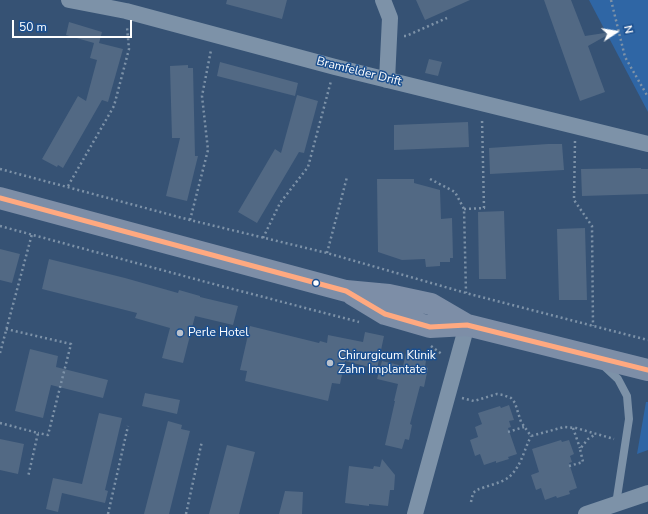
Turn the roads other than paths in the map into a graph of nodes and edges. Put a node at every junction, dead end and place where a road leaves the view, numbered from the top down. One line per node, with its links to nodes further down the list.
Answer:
1 (70, 0): 3 (street, Bramfelder Drift)
2 (383, 0): 3 (street)
3 (387, 80): 4 (street, Bramfelder Drift)
4 (648, 144)
5 (0, 198): 6 (main road)
6 (467, 325): 7 (main road); 11 (street)
7 (593, 356): 8 (main road); 10 (lane)
8 (648, 370)
9 (648, 493): 10 (street)
10 (616, 504): 12 (street)
11 (415, 514)
12 (586, 514)

